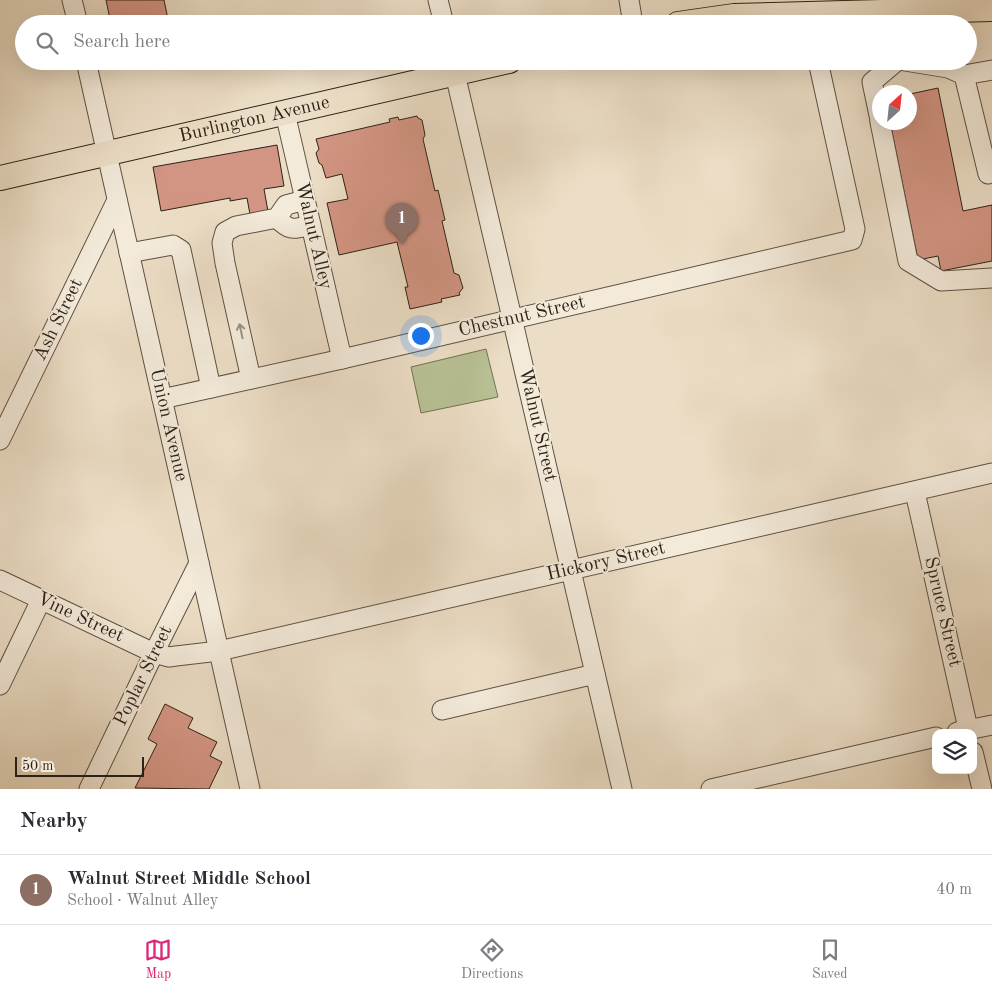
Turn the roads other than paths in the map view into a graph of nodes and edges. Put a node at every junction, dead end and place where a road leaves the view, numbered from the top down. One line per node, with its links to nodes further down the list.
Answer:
1 (72, 0): 6 (street)
2 (438, 0): 7 (street)
3 (629, 0): 8 (street)
4 (992, 9): 11 (main road)
5 (821, 12): 9 (main road); 10 (main road)
6 (76, 15)
7 (442, 15)
8 (632, 15)
9 (756, 15)
10 (858, 15)
11 (927, 15)
12 (88, 70): 23 (street, Union Avenue)
13 (443, 70): 21 (main road, Burlington Avenue)
14 (455, 70): 32 (street, Walnut Street)
15 (820, 70): 32 (street, Chestnut Street)
16 (886, 70): 20 (street)
17 (953, 70): 19 (street)
18 (992, 70): 19 (street)
19 (964, 75): 24 (street)
20 (873, 85)
21 (285, 113): 23 (main road, Burlington Avenue); 27 (street, Walnut Alley)
22 (882, 130): 31 (street)
23 (107, 154): 25 (main road, Burlington Avenue); 26 (street, Union Avenue)
24 (992, 173)
25 (1, 180)
26 (118, 200): 30 (street, Union Avenue); 37 (street, Ash Street)
27 (305, 200): 28 (street); 29 (street, Walnut Alley)
28 (277, 218): 29 (street); 34 (street, one-way to 28)
29 (311, 225): 33 (street, Walnut Alley)
30 (129, 253): 35 (street); 36 (street, Union Avenue)
31 (992, 278)
32 (512, 319): 33 (street, Chestnut Street); 41 (street, Walnut Street)
33 (342, 359): 34 (street, Chestnut Street)
34 (252, 379): 35 (street, Chestnut Street)
35 (211, 388): 36 (street, Chestnut Street)
36 (162, 399): 40 (street, Union Avenue)
37 (0, 440)
38 (992, 473): 39 (street, Hickory Street)
39 (915, 492): 41 (street, Hickory Street); 50 (street, Spruce Street)
40 (199, 563): 44 (street, Union Avenue); 45 (street, Poplar Street)
41 (571, 570): 44 (street, Hickory Street); 46 (street, Walnut Street)
42 (0, 580): 43 (street, Vine Street)
43 (41, 600): 45 (street, Vine Street); 47 (street)
44 (219, 650): 45 (street, Vine Street); 55 (street, Union Avenue)
45 (154, 653): 54 (street, Poplar Street)
46 (595, 674): 48 (street); 56 (street, Walnut Street)
47 (0, 685)
48 (442, 710)
49 (992, 724): 51 (street)
50 (963, 729)
51 (974, 729)
52 (932, 738): 57 (street)
53 (977, 768): 58 (street)
54 (89, 789)
55 (250, 789)
56 (622, 789)
57 (711, 789)
58 (982, 789)

